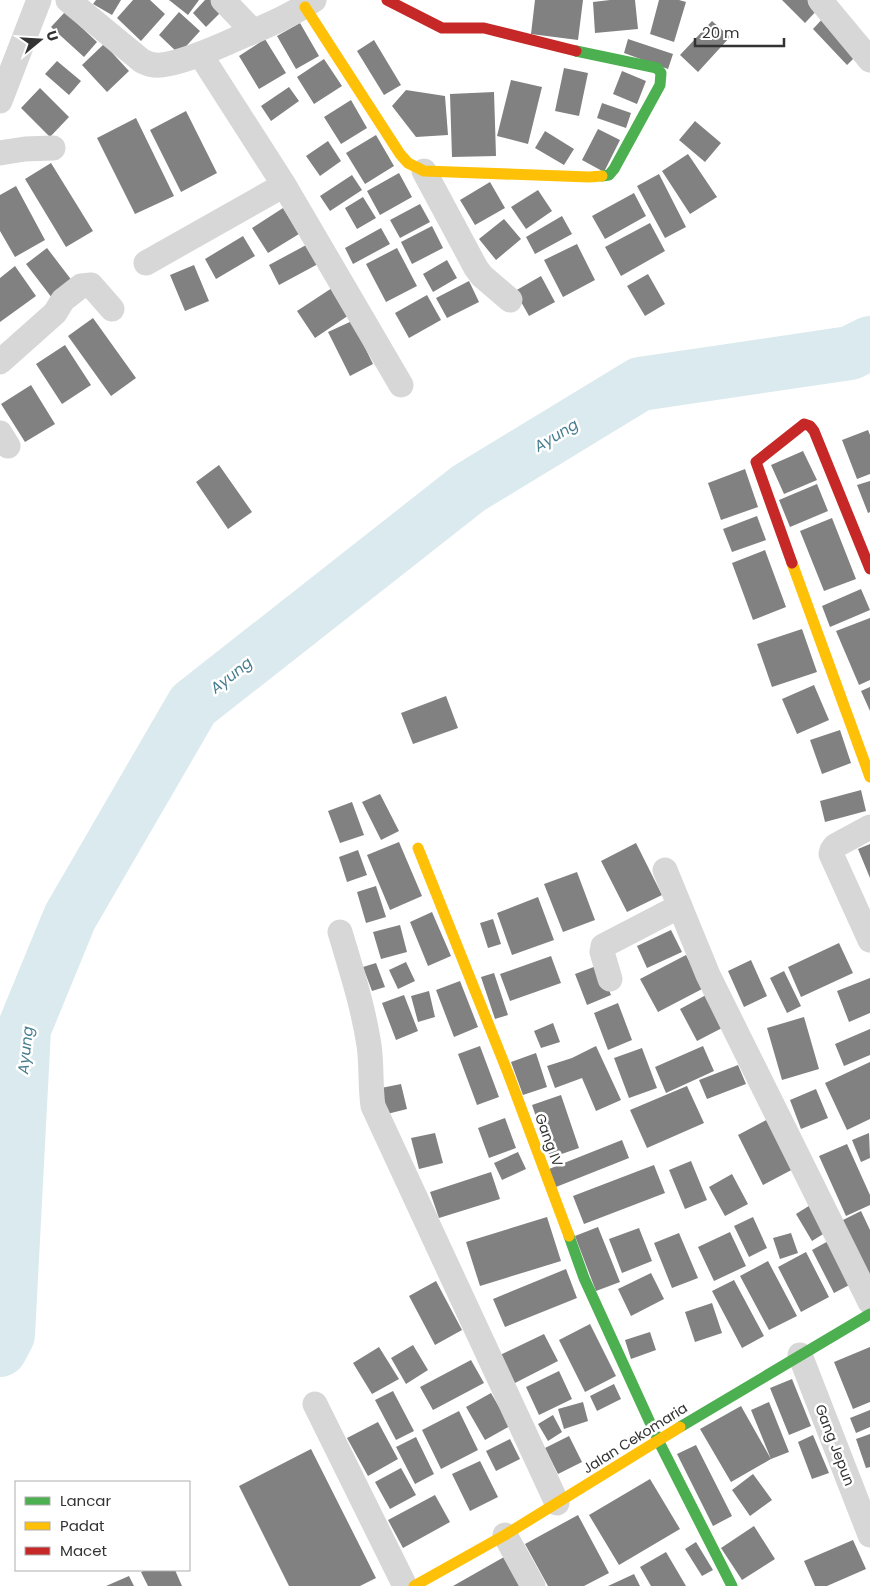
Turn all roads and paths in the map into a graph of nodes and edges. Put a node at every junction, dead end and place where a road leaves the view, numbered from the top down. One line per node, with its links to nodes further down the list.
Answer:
1 (39, 0): 10 (street)
2 (68, 0): 8 (street)
3 (223, 0): 7 (street)
4 (387, 0): 13 (street)
5 (820, 0): 9 (street)
6 (310, 3): 7 (street); 13 (street)
7 (253, 31): 8 (street)
8 (200, 54): 14 (street)
9 (870, 60)
10 (0, 101)
11 (53, 148): 12 (street)
12 (0, 153)
13 (424, 171): 16 (street)
14 (284, 185): 15 (street); 19 (street)
15 (146, 263)
16 (510, 300)
17 (112, 310): 18 (street)
18 (0, 362)
19 (402, 386)
20 (870, 569): 21 (street)
21 (870, 777)
22 (870, 827): 27 (street)
23 (418, 848): 33 (street, Gang IV)
24 (665, 870): 25 (street)
25 (680, 906): 28 (street); 29 (street)
26 (340, 932): 34 (street)
27 (870, 940)
28 (610, 979)
29 (870, 1302)
30 (870, 1314): 31 (street, Jalan Cekomaria)
31 (800, 1355): 33 (street, Jalan Cekomaria); 36 (street, Gang Jepun)
32 (315, 1404): 37 (street)
33 (658, 1440): 34 (street, Jalan Cekomaria); 40 (street, Gang IV)
34 (557, 1503): 35 (street, Jalan Cekomaria)
35 (505, 1535): 38 (street, Jalan Cekomaria); 39 (street)
36 (870, 1535)
37 (405, 1586)
38 (414, 1586)
39 (533, 1586)
40 (732, 1586)

